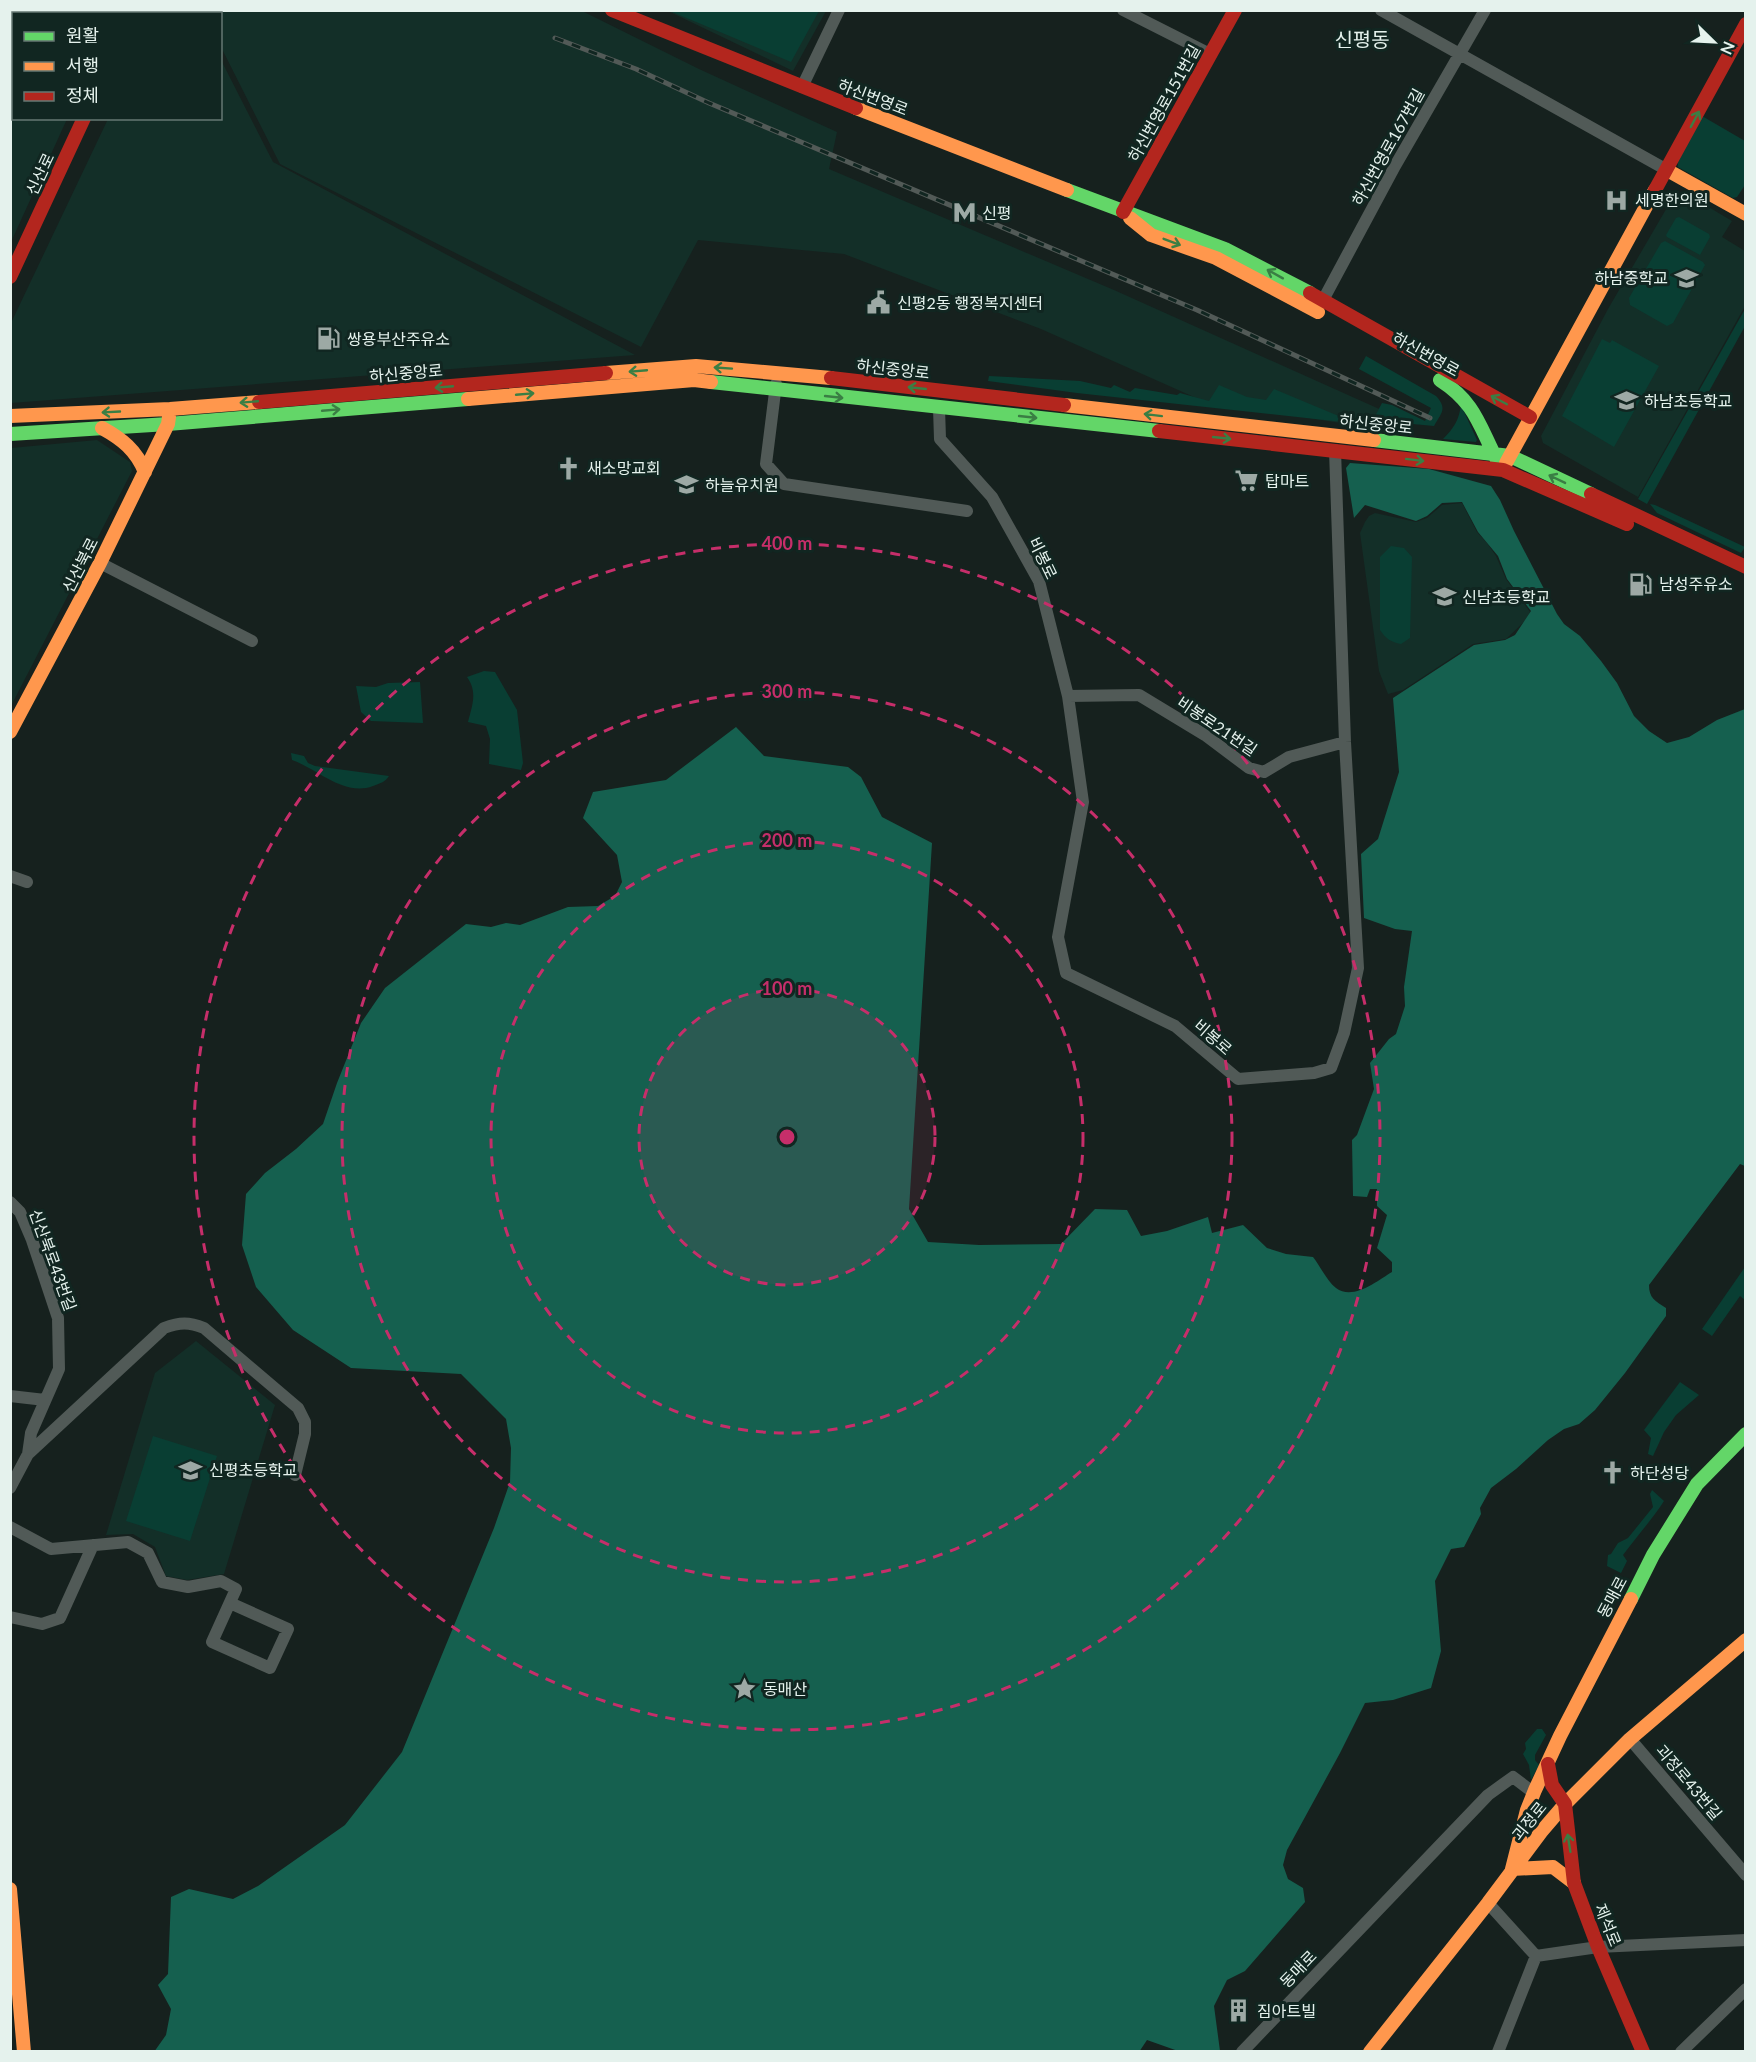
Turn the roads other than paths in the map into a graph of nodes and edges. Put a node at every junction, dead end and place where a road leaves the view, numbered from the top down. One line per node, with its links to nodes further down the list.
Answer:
1 (612, 10): 10 (street, 하신번영로)
2 (839, 10): 10 (street)
3 (1123, 10): 8 (street)
4 (1234, 10): 8 (street, 하신번영로151번길)
5 (1381, 10): 9 (street)
6 (1485, 10): 9 (street, 하신번영로167번길)
7 (1746, 24): 12 (street, one-way to 7)
8 (1210, 54): 13 (street, 하신번영로151번길)
9 (1460, 54): 12 (street); 16 (street, 하신번영로167번길)
10 (802, 87): 13 (street, 하신번영로)
11 (83, 120): 15 (street, 신산로)
12 (1667, 170): 14 (street); 25 (street); 31 (street)
13 (1123, 212): 16 (street, 하신번영로)
14 (1746, 214)
15 (10, 277)
16 (1320, 306): 19 (street, 하신번영로); 30 (street, 하신번영로)
17 (778, 372): 18 (street, 하신중앙로, one-way to 18); 20 (street); 21 (street, 하신중앙로, one-way to 17)
18 (695, 373): 20 (street); 23 (street, 하신중앙로, one-way to 23); 26 (street, one-way to 18)
19 (1467, 383): 25 (street, 하신번영로, one-way to 19); 31 (street)
20 (776, 390): 22 (street, one-way to 22); 35 (street)
21 (939, 391): 22 (street); 29 (street, 하신중앙로, one-way to 21)
22 (939, 408): 29 (street, one-way to 29); 39 (street, 비봉로)
23 (170, 409): 24 (street, 하신중앙로, one-way to 24); 26 (street, 신산북로)
24 (10, 416)
25 (1530, 417): 31 (street)
26 (168, 424): 27 (street); 32 (street, 신산북로)
27 (101, 428): 28 (street); 32 (street)
28 (10, 434)
29 (1335, 443): 30 (street, 하신중앙로); 33 (street, 하신중앙로, one-way to 33); 41 (street, 비봉로)
30 (1494, 454): 31 (street, 하신중앙로); 33 (street, 하신번영로)
31 (1515, 458): 33 (street); 34 (street, 하신중앙로, one-way to 31)
32 (145, 472): 36 (street, 신산북로)
33 (1508, 472): 34 (street, 하신중앙로)
34 (1592, 502): 37 (street, 하신중앙로)
35 (967, 511)
36 (100, 563): 38 (street); 40 (street, 신산북로)
37 (1744, 572)
38 (252, 641)
39 (1068, 696): 41 (street, 비봉로21번길); 41 (street, 비봉로)
40 (10, 732)
41 (1345, 742)
42 (10, 876): 43 (street)
43 (27, 882)
44 (10, 1202): 46 (street, 신산북로43번길)
45 (10, 1396): 46 (street)
46 (45, 1400): 48 (street)
47 (1746, 1434): 57 (street, 동매로)
48 (28, 1454): 49 (street); 50 (street)
49 (295, 1475)
50 (10, 1488)
51 (10, 1527): 52 (street)
52 (93, 1545): 53 (street); 54 (street)
53 (230, 1603): 53 (street)
54 (10, 1617)
55 (1746, 1640): 56 (street, 괴정로)
56 (1630, 1739): 59 (street, 괴정로); 61 (street, 괴정로43번길)
57 (1548, 1764): 58 (street, 동매로); 59 (street)
58 (1534, 1793): 60 (street, 동매로); 70 (street, 동매로)
59 (1565, 1804): 60 (street, 괴정로); 62 (street, 제석로, one-way to 59)
60 (1512, 1869): 62 (street); 64 (street, 괴정로)
61 (1746, 1875)
62 (1574, 1883): 66 (street, 제석로)
63 (10, 1889): 69 (street)
64 (1488, 1903): 67 (street); 71 (street, 괴정로)
65 (1746, 1940): 66 (street)
66 (1598, 1947): 67 (street); 73 (street, 제석로)
67 (1536, 1956): 72 (street)
68 (1746, 1989): 74 (street)
69 (24, 2052)
70 (1242, 2052)
71 (1370, 2052)
72 (1498, 2052)
73 (1643, 2052)
74 (1681, 2052)

